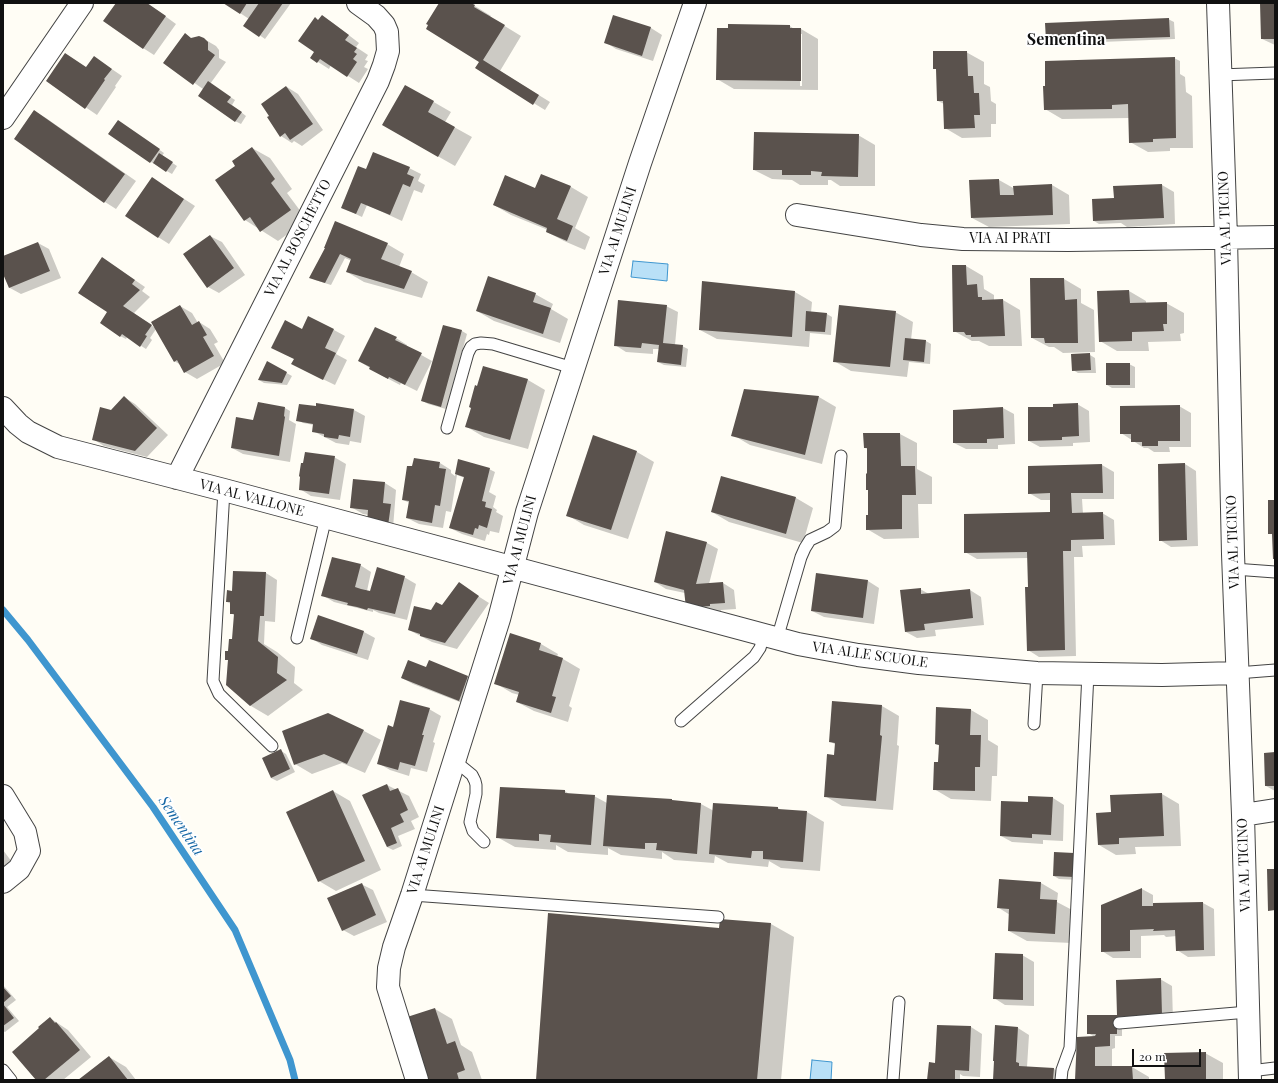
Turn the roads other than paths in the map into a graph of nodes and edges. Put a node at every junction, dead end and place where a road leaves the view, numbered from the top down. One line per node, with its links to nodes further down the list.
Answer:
1 (82, 3): 7 (street)
2 (358, 3): 15 (street, VIA AL BOSCHETTO)
3 (695, 3): 11 (street, VIA AI MULINI)
4 (1218, 3): 6 (street, VIA AL TICINO)
5 (1275, 73): 6 (lane)
6 (1219, 75): 10 (street, VIA AL TICINO)
7 (3, 118)
8 (797, 215): 10 (street, VIA AI PRATI)
9 (1275, 237): 10 (street, VIA AI PRATI)
10 (1226, 238): 19 (street, VIA AL TICINO)
11 (573, 368): 13 (lane); 18 (street, VIA AI MULINI)
12 (3, 408): 15 (street, VIA AL VALLONE)
13 (447, 428)
14 (841, 456): 21 (lane)
15 (177, 478): 16 (street, VIA AL VALLONE)
16 (224, 490): 17 (street, VIA AL VALLONE); 29 (lane)
17 (326, 517): 18 (street, VIA AL VALLONE); 22 (lane)
18 (513, 567): 21 (street, VIA ALLE SCUOLE); 30 (street, VIA AI MULINI)
19 (1234, 570): 20 (lane); 26 (street, VIA AL TICINO)
20 (1275, 572)
21 (771, 637): 24 (street, VIA ALLE SCUOLE); 27 (lane)
22 (297, 638)
23 (1275, 670): 26 (lane)
24 (1037, 673): 25 (street, VIA ALLE SCUOLE); 28 (lane)
25 (1088, 673): 26 (street, VIA ALLE SCUOLE); 47 (lane)
26 (1237, 673): 33 (street, VIA AL TICINO)
27 (681, 720)
28 (1034, 724)
29 (272, 746)
30 (454, 764): 34 (lane); 36 (street, VIA AI MULINI)
31 (3, 796): 35 (street)
32 (1275, 810): 33 (street)
33 (1243, 815): 39 (street, VIA AL TICINO)
34 (484, 842)
35 (3, 882)
36 (412, 895): 37 (lane); 45 (street, VIA AI MULINI)
37 (718, 917)
38 (899, 1002): 46 (lane)
39 (1248, 1012): 40 (lane); 43 (street, VIA AL TICINO)
40 (1119, 1023)
41 (1275, 1068): 43 (lane)
42 (3, 1070): 44 (lane)
43 (1250, 1075)
44 (11, 1080)
45 (417, 1080)
46 (893, 1080)
47 (1061, 1080)

